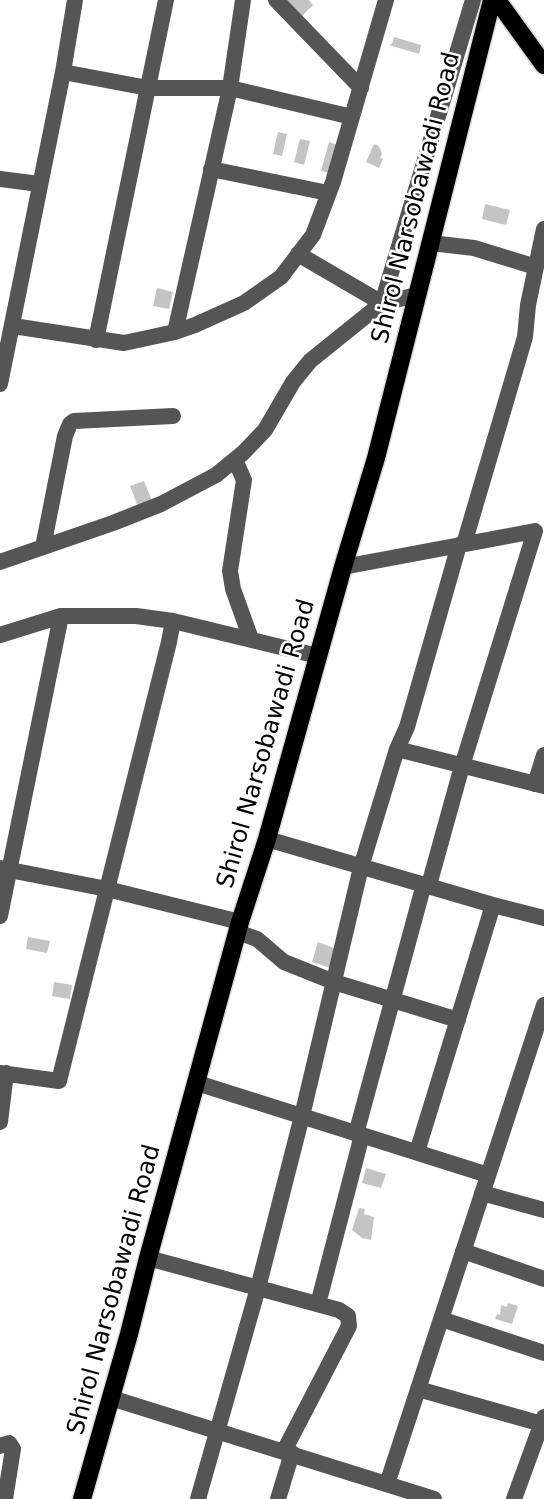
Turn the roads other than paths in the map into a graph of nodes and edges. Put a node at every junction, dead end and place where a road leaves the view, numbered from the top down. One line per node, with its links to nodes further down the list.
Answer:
1 (75, 0): 9 (street)
2 (166, 0): 10 (street)
3 (243, 0): 11 (street)
4 (276, 0): 12 (street)
5 (386, 0): 12 (street)
6 (473, 0): 23 (street)
7 (494, 0): 8 (main road); 19 (main road, Shirol Narsobawadi Road)
8 (544, 65)
9 (63, 72): 10 (street); 16 (street)
10 (149, 88): 11 (street); 26 (street)
11 (229, 88): 13 (street); 14 (street)
12 (361, 88): 13 (street)
13 (352, 117): 17 (street)
14 (211, 169): 17 (street); 25 (street)
15 (0, 178): 16 (street)
16 (39, 184): 24 (street)
17 (328, 193): 20 (street)
18 (544, 229): 21 (street)
19 (431, 243): 21 (street); 22 (main road, Shirol Narsobawadi Road)
20 (298, 254): 23 (street); 25 (street)
21 (536, 267): 31 (street)
22 (417, 295): 23 (street); 34 (main road, Shirol Narsobawadi Road)
23 (382, 303): 29 (street)
24 (13, 326): 26 (street); 27 (street)
25 (175, 332): 26 (street)
26 (96, 340)
27 (0, 379)
28 (173, 416): 32 (street)
29 (235, 460): 32 (street); 38 (street)
30 (540, 530): 31 (street); 42 (street)
31 (461, 544): 34 (street); 40 (street)
32 (43, 547): 33 (street)
33 (0, 562)
34 (343, 567): 39 (main road, Shirol Narsobawadi Road)
35 (61, 616): 36 (street); 37 (street); 46 (street)
36 (173, 621): 38 (street); 48 (street)
37 (0, 635)
38 (251, 639): 39 (street)
39 (318, 656): 44 (main road, Shirol Narsobawadi Road)
40 (397, 749): 42 (street); 45 (street)
41 (544, 755): 43 (street)
42 (461, 766): 43 (street); 47 (street)
43 (539, 785)
44 (267, 839): 45 (street); 52 (main road, Shirol Narsobawadi Road)
45 (361, 867): 47 (street); 53 (street)
46 (4, 869): 48 (street); 50 (street)
47 (427, 885): 49 (street); 54 (street)
48 (107, 888): 52 (street); 57 (street)
49 (493, 905): 51 (street); 56 (street)
50 (0, 916)
51 (544, 918)
52 (239, 927): 53 (street); 58 (main road, Shirol Narsobawadi Road)
53 (334, 982): 54 (street); 59 (street)
54 (394, 1000): 56 (street); 61 (street)
55 (544, 1005): 63 (street)
56 (458, 1020): 62 (street)
57 (3, 1073): 60 (street)
58 (197, 1083): 59 (street); 67 (main road, Shirol Narsobawadi Road)
59 (302, 1116): 61 (street); 69 (street)
60 (0, 1122)
61 (359, 1134): 62 (street); 70 (street)
62 (417, 1152): 63 (street)
63 (488, 1175): 64 (street)
64 (482, 1193): 65 (street); 66 (street)
65 (544, 1210)
66 (463, 1251): 68 (street); 71 (street)
67 (148, 1258): 69 (street); 74 (main road, Shirol Narsobawadi Road)
68 (544, 1279)
69 (258, 1288): 70 (street); 76 (street)
70 (318, 1304): 78 (street)
71 (441, 1319): 72 (street); 73 (street)
72 (544, 1353)
73 (418, 1389): 75 (street); 79 (street)
74 (111, 1398): 76 (street); 81 (main road, Shirol Narsobawadi Road)
75 (543, 1420): 85 (street)
76 (217, 1431): 78 (street); 82 (street)
77 (0, 1447): 80 (street)
78 (288, 1452): 79 (street); 83 (street)
79 (387, 1484): 84 (street)
80 (5, 1499)
81 (82, 1499)
82 (198, 1499)
83 (278, 1499)
84 (434, 1499)
85 (514, 1499)

